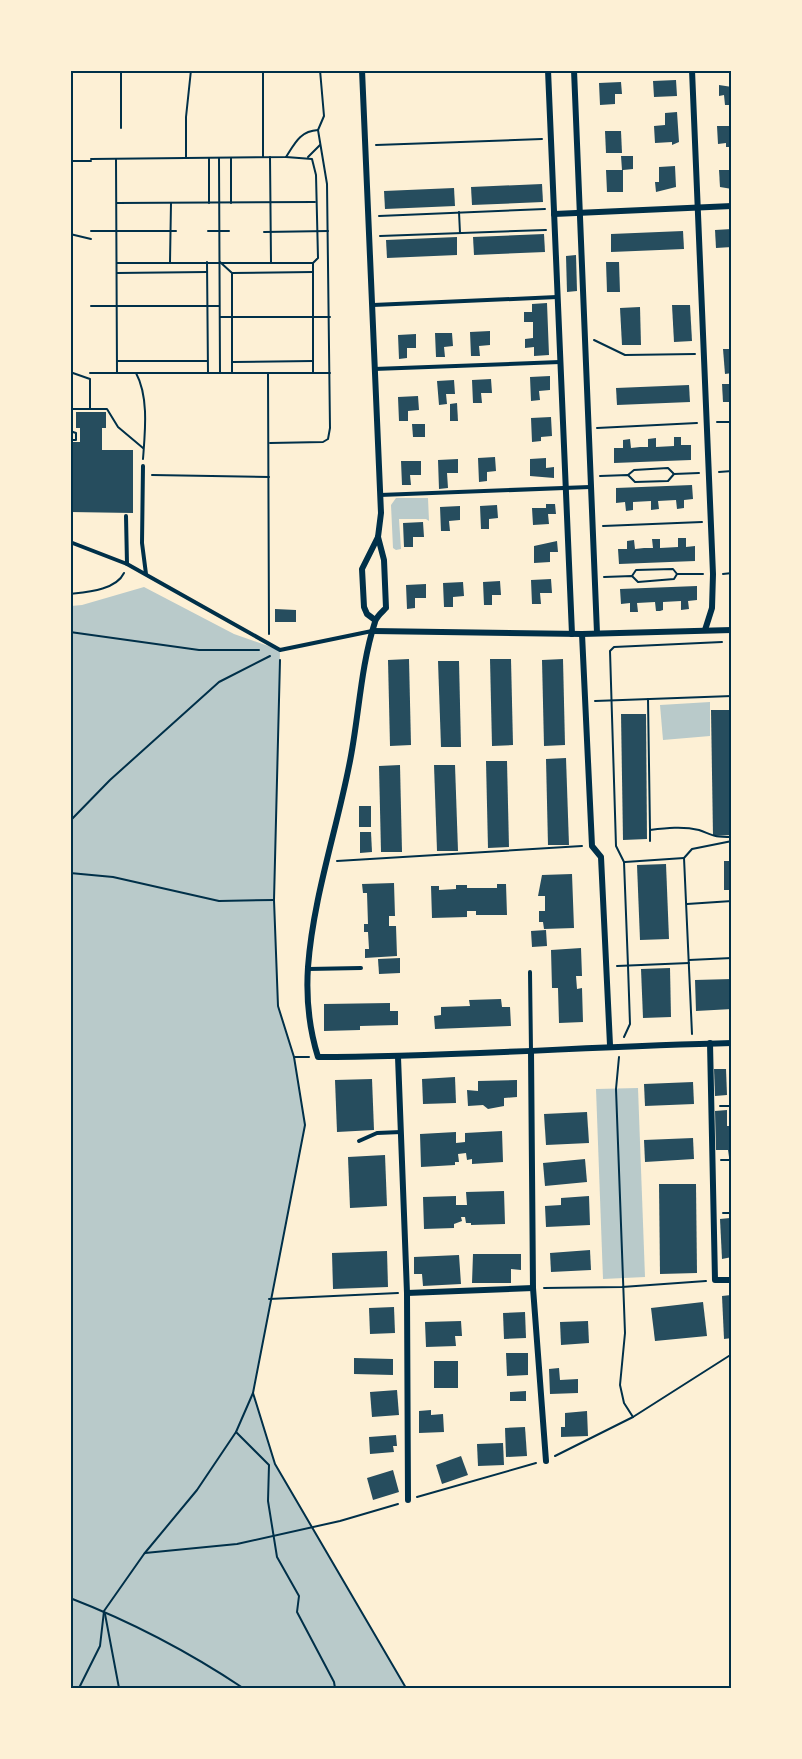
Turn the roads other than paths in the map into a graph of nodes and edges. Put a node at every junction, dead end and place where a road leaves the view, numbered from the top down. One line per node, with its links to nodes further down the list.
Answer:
1 (362, 70): 10 (street)
2 (548, 70): 7 (street)
3 (574, 70): 8 (street)
4 (692, 70): 6 (street)
5 (732, 206): 6 (street)
6 (697, 207): 8 (street); 23 (street)
7 (554, 211): 8 (street); 9 (street)
8 (581, 211): 14 (street)
9 (558, 297): 10 (lane); 11 (street)
10 (371, 305): 12 (street)
11 (561, 362): 12 (lane); 15 (street)
12 (374, 369): 16 (street)
13 (143, 466): 21 (lane)
14 (591, 487): 15 (lane); 26 (street)
15 (567, 488): 16 (lane); 27 (street)
16 (380, 495): 18 (street)
17 (126, 516): 20 (lane)
18 (378, 537): 22 (street); 22 (street)
19 (70, 542): 20 (lane)
20 (128, 564): 21 (lane)
21 (146, 575): 25 (lane)
22 (375, 620): 25 (street)
23 (705, 630): 24 (street); 26 (street)
24 (732, 630)
25 (373, 631): 27 (street); 30 (street)
26 (597, 633): 28 (street)
27 (573, 634): 28 (street)
28 (582, 634): 34 (street)
29 (361, 968): 30 (lane)
30 (308, 969): 36 (street)
31 (530, 972): 35 (lane)
32 (732, 1042): 33 (street)
33 (710, 1043): 34 (street); 39 (street)
34 (610, 1045): 35 (street)
35 (531, 1051): 36 (street); 40 (street)
36 (398, 1057): 37 (street)
37 (401, 1132): 38 (lane); 41 (street)
38 (359, 1141)
39 (732, 1280)
40 (533, 1288): 41 (street); 42 (street)
41 (407, 1293): 43 (street)
42 (546, 1461)
43 (408, 1500)

